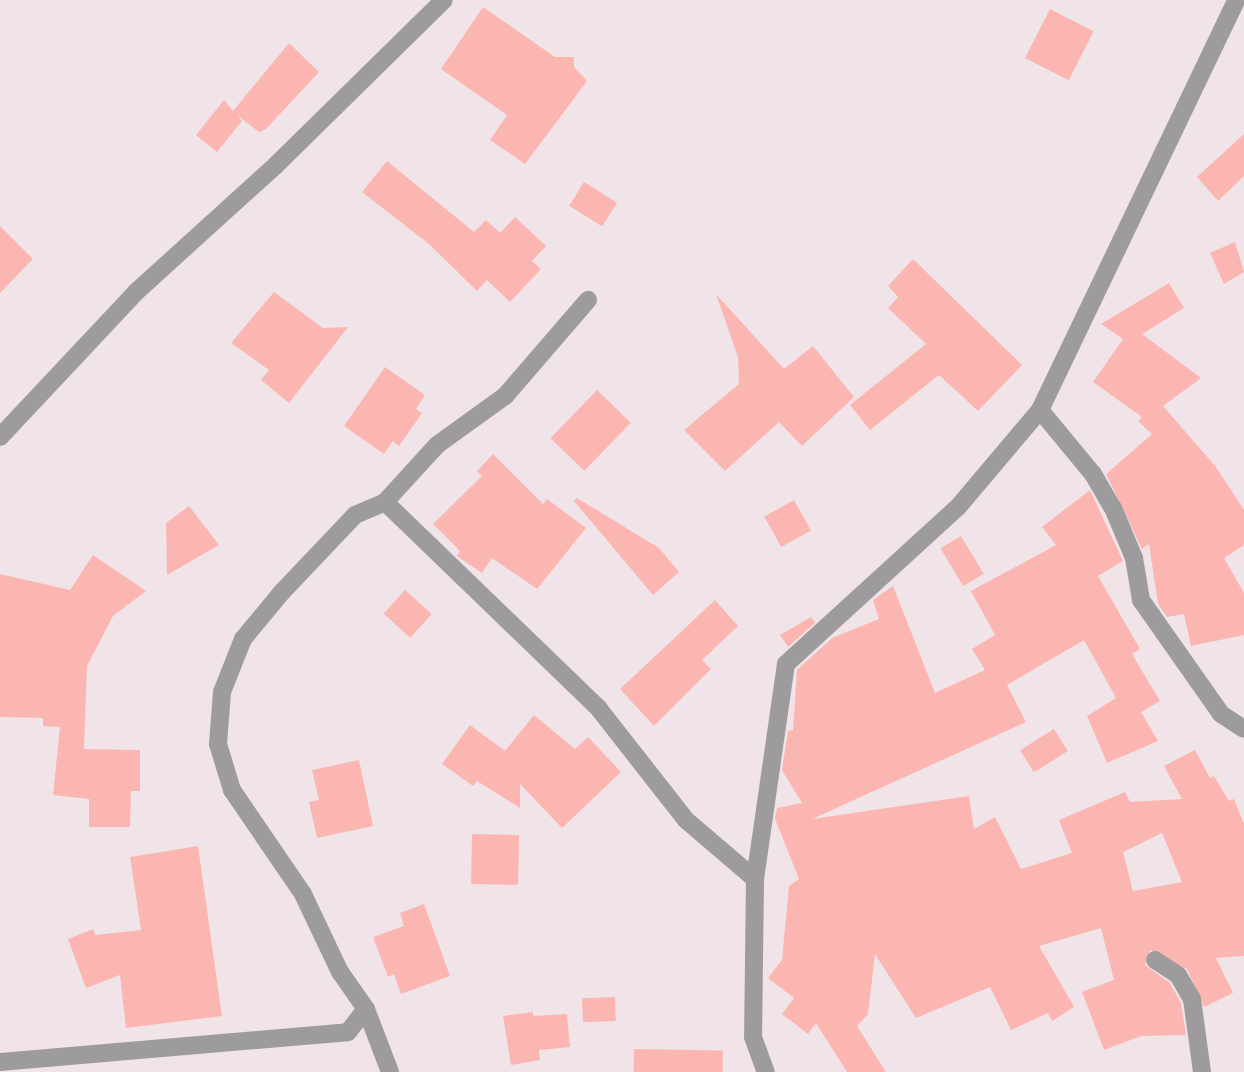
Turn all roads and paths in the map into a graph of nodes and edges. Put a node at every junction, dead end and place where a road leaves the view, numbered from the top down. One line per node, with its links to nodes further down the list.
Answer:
1 (444, 0): 5 (street)
2 (1236, 0): 4 (street)
3 (588, 300): 6 (street)
4 (1040, 410): 7 (street); 8 (street)
5 (0, 437)
6 (385, 502): 8 (street); 10 (street)
7 (1244, 729)
8 (754, 879): 13 (street)
9 (1155, 960): 14 (street)
10 (366, 1009): 11 (street); 12 (street)
11 (0, 1062)
12 (390, 1072)
13 (766, 1072)
14 (1202, 1072)

